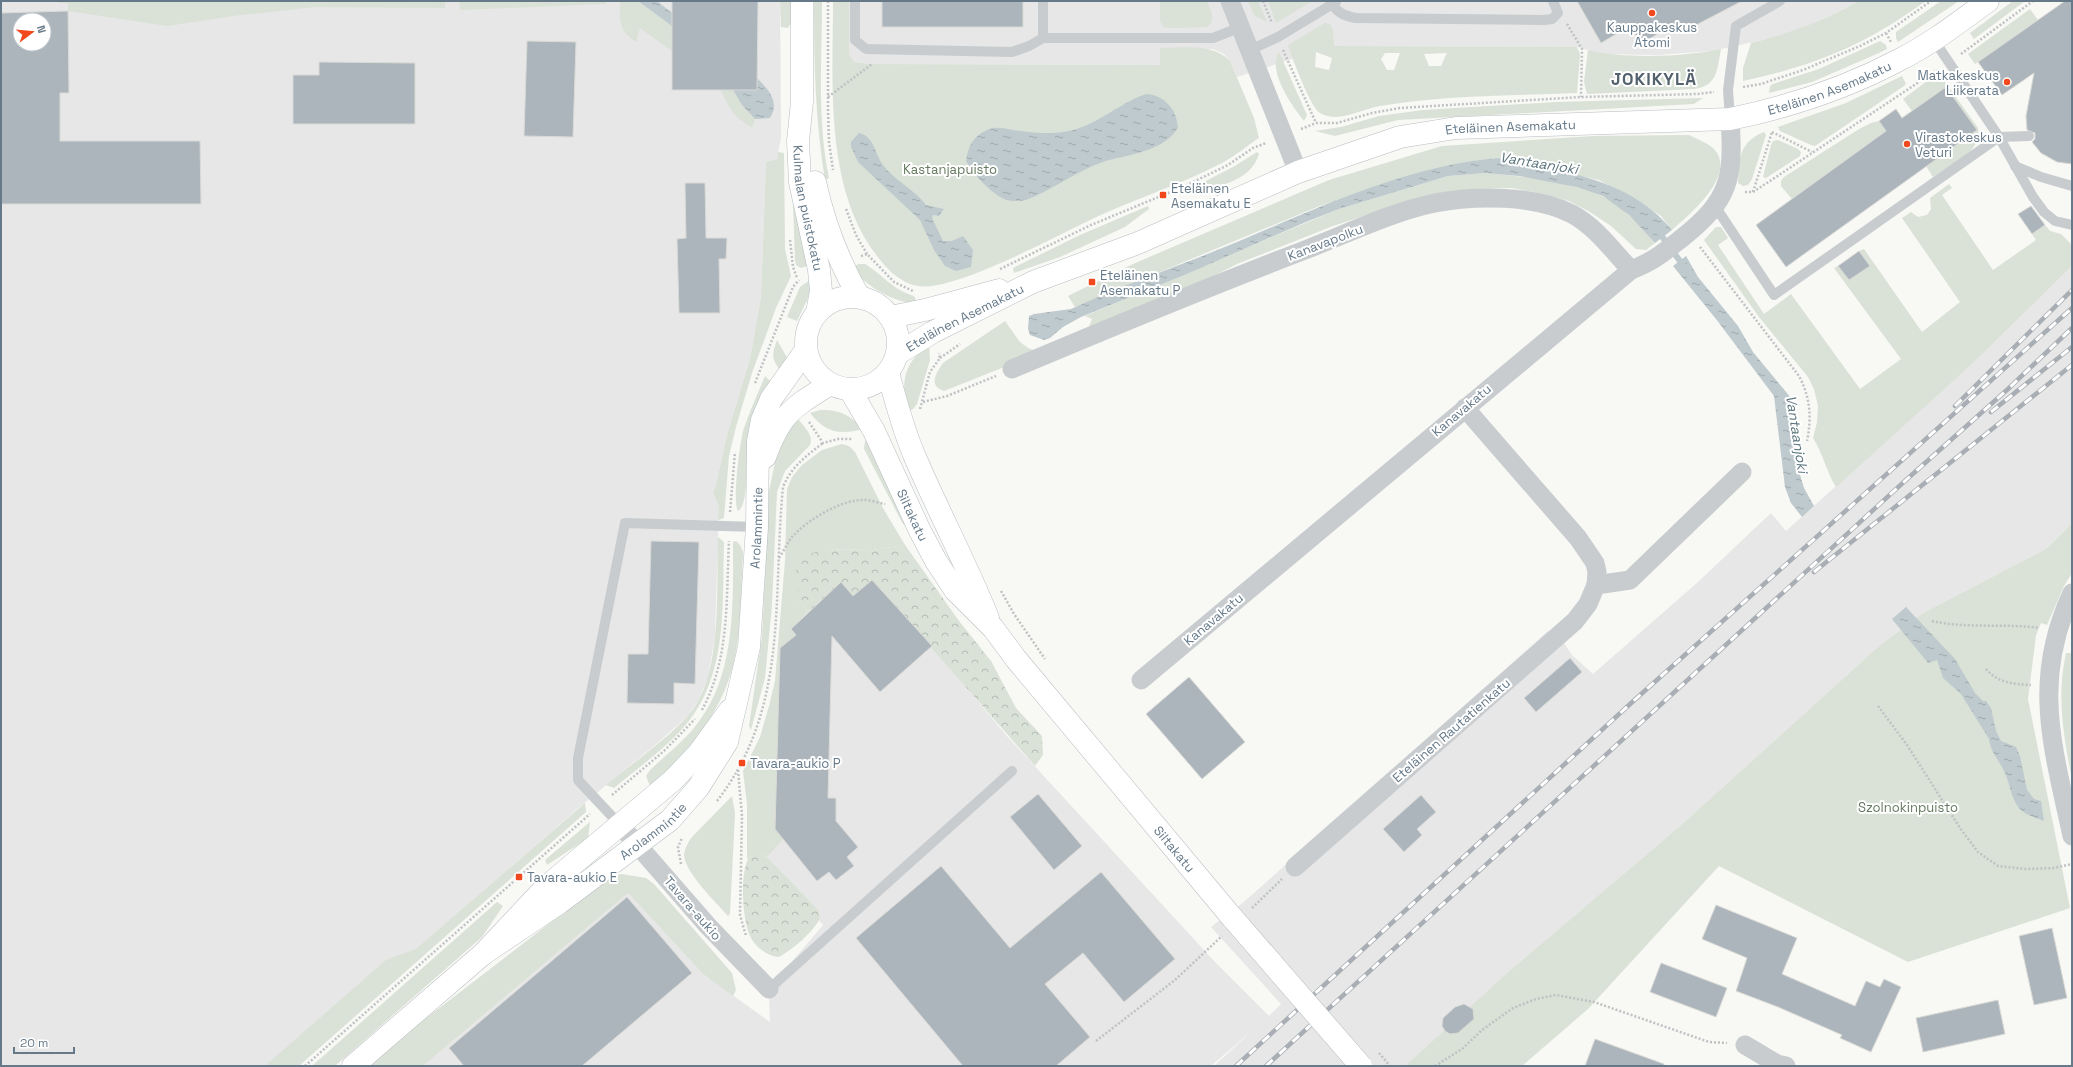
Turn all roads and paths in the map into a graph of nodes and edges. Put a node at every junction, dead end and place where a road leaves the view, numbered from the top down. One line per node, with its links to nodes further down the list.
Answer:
1 (802, 1): 21 (street, Kulmalan puistokatu)
2 (828, 1): 20 (path)
3 (855, 1): 16 (lane)
4 (1043, 1): 14 (lane)
5 (1230, 1): 12 (street)
6 (1263, 1): 13 (path)
7 (1780, 1): 22 (lane)
8 (1988, 1): 15 (street, Eteläinen Asemakatu)
9 (2033, 1): 18 (path)
10 (1333, 2): 11 (lane); 13 (lane)
11 (1555, 4): 19 (path)
12 (1241, 27): 14 (lane); 17 (street)
13 (1278, 37): 17 (lane); 23 (path)
14 (1043, 38): 16 (lane)
15 (1934, 40): 18 (lane); 22 (street, Eteläinen Asemakatu)
16 (885, 50): 20 (path)
17 (1250, 50): 28 (street)
18 (1949, 62): 26 (lane); 31 (path)
19 (1581, 97)
20 (828, 98): 29 (path)
21 (802, 102): 37 (street, Kulmalan puistokatu); 40 (street, Kulmalan puistokatu)
22 (1730, 118): 28 (street, Eteläinen Asemakatu); 32 (street, Kanavakatu)
23 (1316, 123)
24 (1772, 132): 31 (path)
25 (2029, 136): 26 (lane)
26 (1999, 137): 27 (lane); 32 (lane)
27 (2015, 166): 30 (lane); 34 (lane)
28 (1298, 172): 39 (street, Eteläinen Asemakatu)
29 (834, 175)
30 (2072, 186)
31 (1753, 192): 32 (path)
32 (1720, 200): 35 (street, Kanavakatu)
33 (843, 202): 36 (path)
34 (2072, 225)
35 (1687, 234): 38 (street, Kanavakatu); 53 (path)
36 (867, 254)
37 (819, 270): 41 (street, Kulmalan puistokatu); 48 (path)
38 (1631, 270): 46 (street, Kanavapolku); 51 (street, Kanavakatu)
39 (1033, 282): 42 (street, Eteläinen Asemakatu); 43 (street, Eteläinen Asemakatu)
40 (859, 297): 41 (street); 42 (street)
41 (817, 313): 44 (street)
42 (890, 316): 45 (street)
43 (932, 332): 45 (street, Eteläinen Asemakatu); 50 (path)
44 (806, 350): 49 (street); 56 (street, Arolammintie)
45 (897, 354): 47 (street)
46 (1012, 369): 50 (path)
47 (888, 373): 49 (street); 65 (street, Siltakatu)
48 (754, 386)
49 (840, 387): 56 (street, Arolammintie); 65 (street, Siltakatu)
50 (923, 402): 52 (path)
51 (1465, 408): 62 (street, Eteläinen Rautatienkatu); 69 (street, Kanavakatu)
52 (918, 413)
53 (1806, 440)
54 (736, 445): 58 (path)
55 (1742, 472): 62 (street)
56 (758, 475): 59 (street, Arolammintie)
57 (887, 505): 60 (path)
58 (729, 527): 59 (lane); 73 (path); 77 (lane)
59 (757, 527): 71 (street, Arolammintie)
60 (779, 558)
61 (998, 584): 67 (path)
62 (1596, 586): 82 (street, Eteläinen Rautatienkatu)
63 (2072, 593): 66 (street)
64 (1932, 621): 66 (path)
65 (993, 628): 83 (street, Siltakatu)
66 (2057, 631): 70 (street)
67 (1047, 660)
68 (1986, 669): 70 (path)
69 (1141, 680)
70 (2048, 685): 79 (street)
71 (737, 699): 78 (street, Arolammintie); 80 (street, Arolammintie)
72 (1878, 706): 81 (path)
73 (701, 712)
74 (696, 718): 77 (path)
75 (738, 769): 84 (path)
76 (1012, 771): 86 (lane)
77 (601, 804): 78 (lane); 89 (path)
78 (620, 825): 80 (street, Tavara-aukio); 85 (street, Arolammintie)
79 (2072, 836)
80 (638, 845): 85 (street, Arolammintie); 86 (street, Tavara-aukio)
81 (2072, 864)
82 (1295, 867): 83 (path)
83 (1234, 920): 87 (path); 91 (street, Siltakatu, bridge)
84 (746, 937)
85 (483, 954): 90 (street, Arolammintie)
86 (769, 989)
87 (1096, 1041)
88 (1745, 1045): 92 (path); 93 (street)
89 (305, 1066)
90 (353, 1066)
91 (1361, 1066)
92 (1435, 1066)
93 (1786, 1066)

